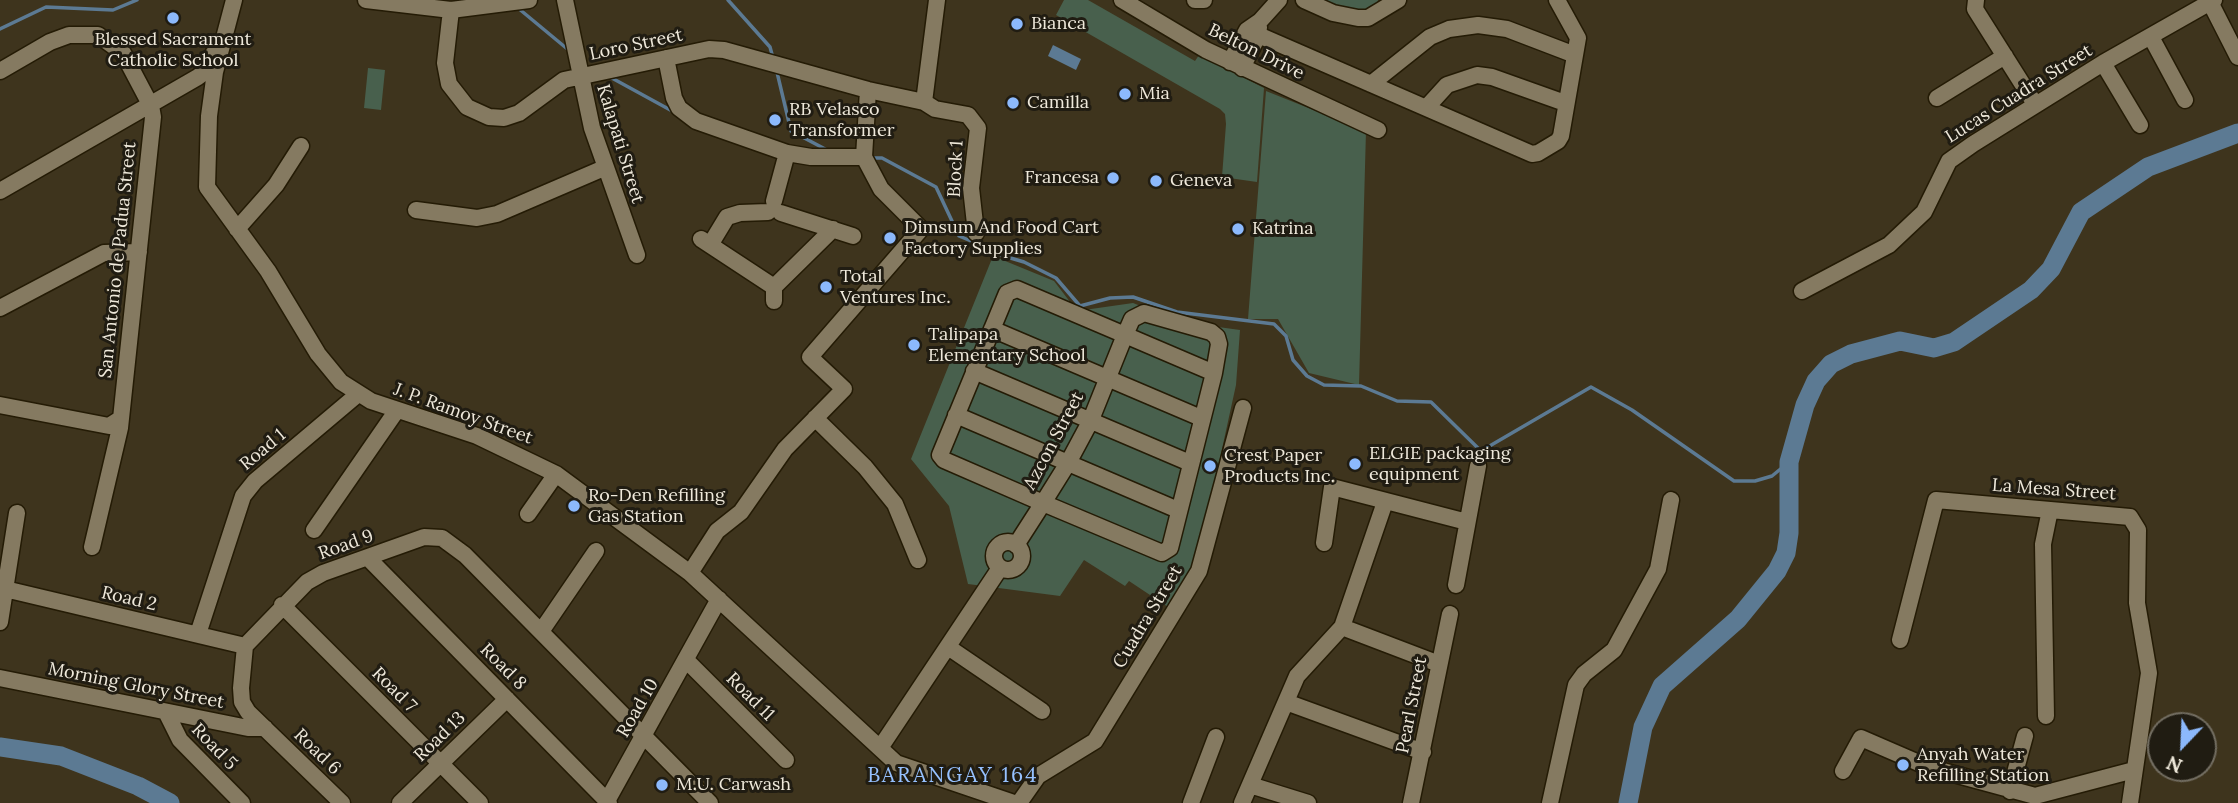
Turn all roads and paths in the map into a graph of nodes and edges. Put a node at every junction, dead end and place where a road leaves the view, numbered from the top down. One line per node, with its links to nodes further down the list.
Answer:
1 (234, 0): 17 (street, J. P. Ramoy Street)
2 (366, 0): 15 (street)
3 (529, 0): 15 (street)
4 (565, 0): 26 (street, Kalapati Street)
5 (937, 0): 31 (street)
6 (1122, 0): 24 (street, Belton Drive)
7 (1195, 0): 8 (street)
8 (1204, 0)
9 (1279, 0): 16 (street)
10 (1304, 0): 14 (street)
11 (1557, 0): 19 (street)
12 (1976, 0): 20 (street)
13 (2212, 1): 18 (street, Lucas Cuadra Street); 21 (street)
14 (1390, 2)
15 (451, 10): 26 (street, Loro Street)
16 (1255, 29): 24 (street); 27 (street)
17 (225, 33): 34 (street); 45 (street, J. P. Ramoy Street)
18 (2151, 37): 23 (street, Lucas Cuadra Street); 30 (street)
19 (1575, 55): 27 (street); 32 (street)
20 (2005, 56): 29 (street); 33 (street)
21 (2238, 57)
22 (666, 58): 26 (street, Loro Street); 28 (street, Loro Street); 39 (street)
23 (2103, 63): 33 (street, Lucas Cuadra Street); 36 (street)
24 (1236, 65): 37 (street, Belton Drive)
25 (0, 71): 34 (street)
26 (580, 76): 41 (street, Kalapati Street)
27 (1371, 84): 35 (street)
28 (868, 90): 31 (street, Loro Street); 40 (street)
29 (1937, 98)
30 (2185, 100)
31 (924, 102): 47 (street, Block 1)
32 (1565, 103): 35 (street); 35 (street)
33 (2035, 104): 51 (street, Lucas Cuadra Street)
34 (151, 106): 42 (street); 49 (street, San Antonio de Padua Street)
35 (1427, 107)
36 (2140, 125)
37 (1378, 130)
38 (301, 146): 45 (street)
39 (789, 153): 40 (street); 43 (street)
40 (864, 157): 63 (street)
41 (604, 168): 44 (street); 50 (street, Kalapati Street)
42 (0, 191)
43 (775, 207): 46 (street); 46 (street)
44 (416, 210)
45 (237, 229): 58 (street, J. P. Ramoy Street)
46 (833, 229): 48 (street)
47 (976, 233)
48 (853, 236)
49 (139, 253): 52 (street); 65 (street, San Antonio de Padua Street)
50 (637, 255)
51 (1802, 291)
52 (0, 308)
53 (992, 329): 54 (street); 55 (street); 57 (street)
54 (1125, 335): 56 (street); 56 (street, Azcon Street); 57 (street, Azcon Street)
55 (974, 372): 62 (street); 66 (street)
56 (1214, 373): 64 (street)
57 (1108, 378): 64 (street); 66 (street, Azcon Street)
58 (357, 394): 61 (street, J. P. Ramoy Street); 94 (street, Road 1)
59 (0, 405): 65 (street)
60 (1243, 408): 124 (street, Cuadra Street)
61 (397, 410): 70 (street, J. P. Ramoy Street); 79 (street)
62 (956, 415): 67 (street); 73 (street)
63 (815, 418): 84 (street); 85 (street)
64 (1202, 418): 68 (street)
65 (120, 419): 81 (street, San Antonio de Padua Street)
66 (1090, 422): 67 (street, Azcon Street); 68 (street)
67 (1068, 463): 73 (street, Azcon Street); 74 (street)
68 (1190, 463): 74 (street)
69 (1478, 466): 78 (street)
70 (556, 474): 77 (street); 85 (street, J. P. Ramoy Street)
71 (1671, 500): 129 (street)
72 (1385, 502): 78 (street); 80 (street); 92 (street)
73 (1044, 503): 74 (street); 97 (street, Azcon Street)
74 (1178, 510)
75 (2050, 510): 95 (street, La Mesa Street); 105 (street); 114 (street, La Mesa Street)
76 (17, 513): 87 (street)
77 (528, 514)
78 (1467, 522): 86 (street)
79 (314, 530)
80 (1324, 543)
81 (92, 547)
82 (596, 551): 93 (street)
83 (369, 559): 89 (street, Road 9); 93 (street, Road 9); 101 (street, Road 8)
84 (918, 560)
85 (690, 573): 88 (street, J. P. Ramoy Street)
86 (1456, 585)
87 (5, 589): 91 (street); 94 (street, Road 2)
88 (723, 602): 98 (street, Road 10); 110 (street, J. P. Ramoy Street)
89 (282, 605): 96 (street, Road 9); 113 (street, Road 7)
90 (1450, 614): 99 (street, Pearl Street)
91 (0, 622)
92 (1342, 627): 99 (street); 102 (street)
93 (542, 630): 107 (street, Road 9)
94 (198, 635): 96 (street, Road 2)
95 (1900, 640)
96 (245, 646): 106 (street)
97 (948, 646): 103 (street); 110 (street, Azcon Street)
98 (687, 661): 107 (street, Road 10); 112 (street, Road 11)
99 (1439, 664): 111 (street, Pearl Street)
100 (0, 678): 104 (street, Morning Glory Street)
101 (507, 699): 113 (street, Road 13); 118 (street, Road 8)
102 (1286, 702): 111 (street); 116 (street)
103 (1042, 711)
104 (166, 712): 106 (street, Morning Glory Street); 119 (street, Road 5)
105 (2046, 716)
106 (265, 728): 120 (street, Road 6)
107 (644, 736): 118 (street, Road 10); 123 (street, Road 9)
108 (2025, 736): 117 (street)
109 (1216, 737): 125 (street)
110 (880, 748): 124 (street, J. P. Ramoy Street)
111 (1423, 752): 128 (street, Pearl Street)
112 (786, 760)
113 (440, 763): 121 (street, Road 13); 122 (street, Road 7)
114 (2134, 770): 117 (street); 130 (street, La Mesa Street)
115 (1843, 771): 117 (street)
116 (1250, 785): 126 (street); 127 (street)
117 (2010, 797)
118 (608, 802)
119 (242, 803)
120 (342, 803)
121 (400, 803)
122 (480, 803)
123 (710, 803)
124 (1016, 803)
125 (1191, 803)
126 (1242, 803)
127 (1308, 803)
128 (1410, 803)
129 (1550, 803)
130 (2130, 803)

